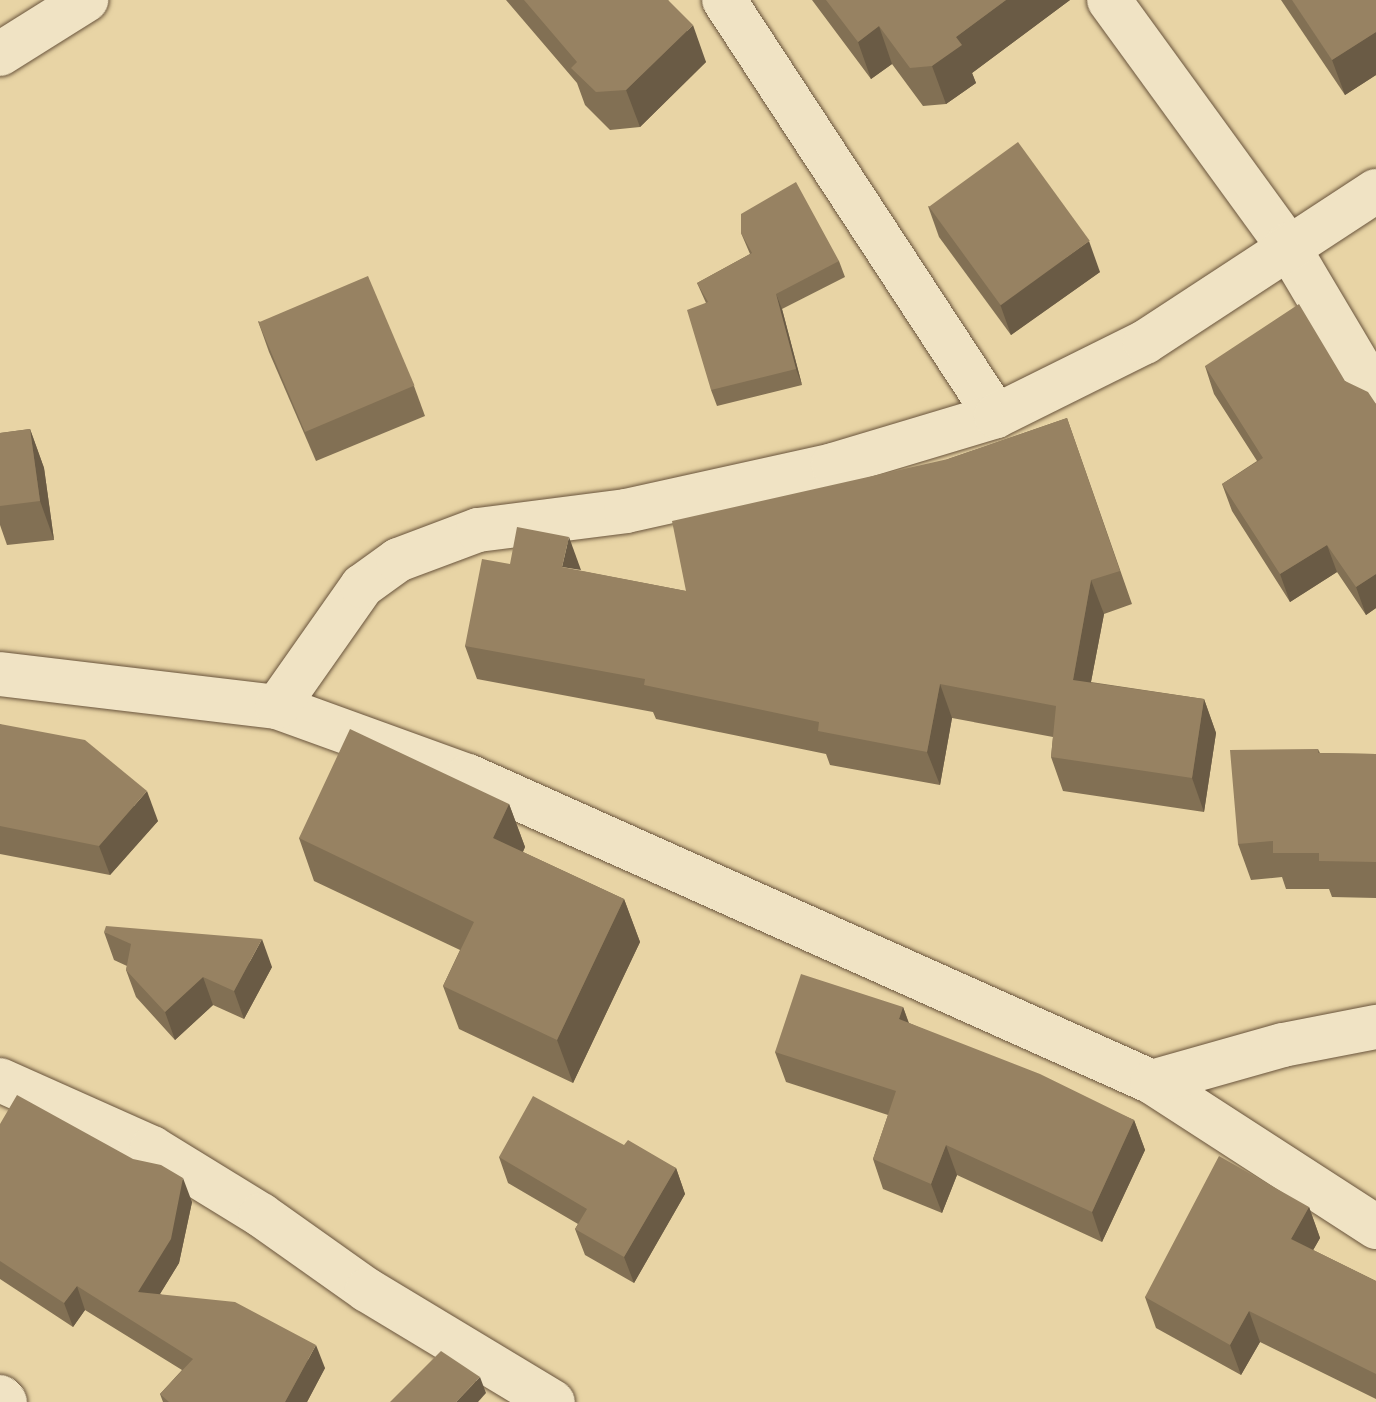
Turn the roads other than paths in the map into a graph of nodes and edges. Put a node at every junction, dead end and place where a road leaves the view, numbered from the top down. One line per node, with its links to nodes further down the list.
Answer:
1 (86, 0): 4 (street)
2 (724, 0): 8 (street)
3 (1109, 0): 6 (street)
4 (0, 54)
5 (1376, 191): 6 (street)
6 (1287, 245): 7 (street); 8 (street)
7 (1376, 395)
8 (996, 416): 10 (street)
9 (0, 674): 10 (street)
10 (277, 707): 13 (street)
11 (1376, 1027): 13 (street)
12 (0, 1080): 17 (street)
13 (1152, 1082): 14 (street)
14 (1376, 1227)
15 (0, 1397): 16 (street)
16 (5, 1402)
17 (553, 1402)

